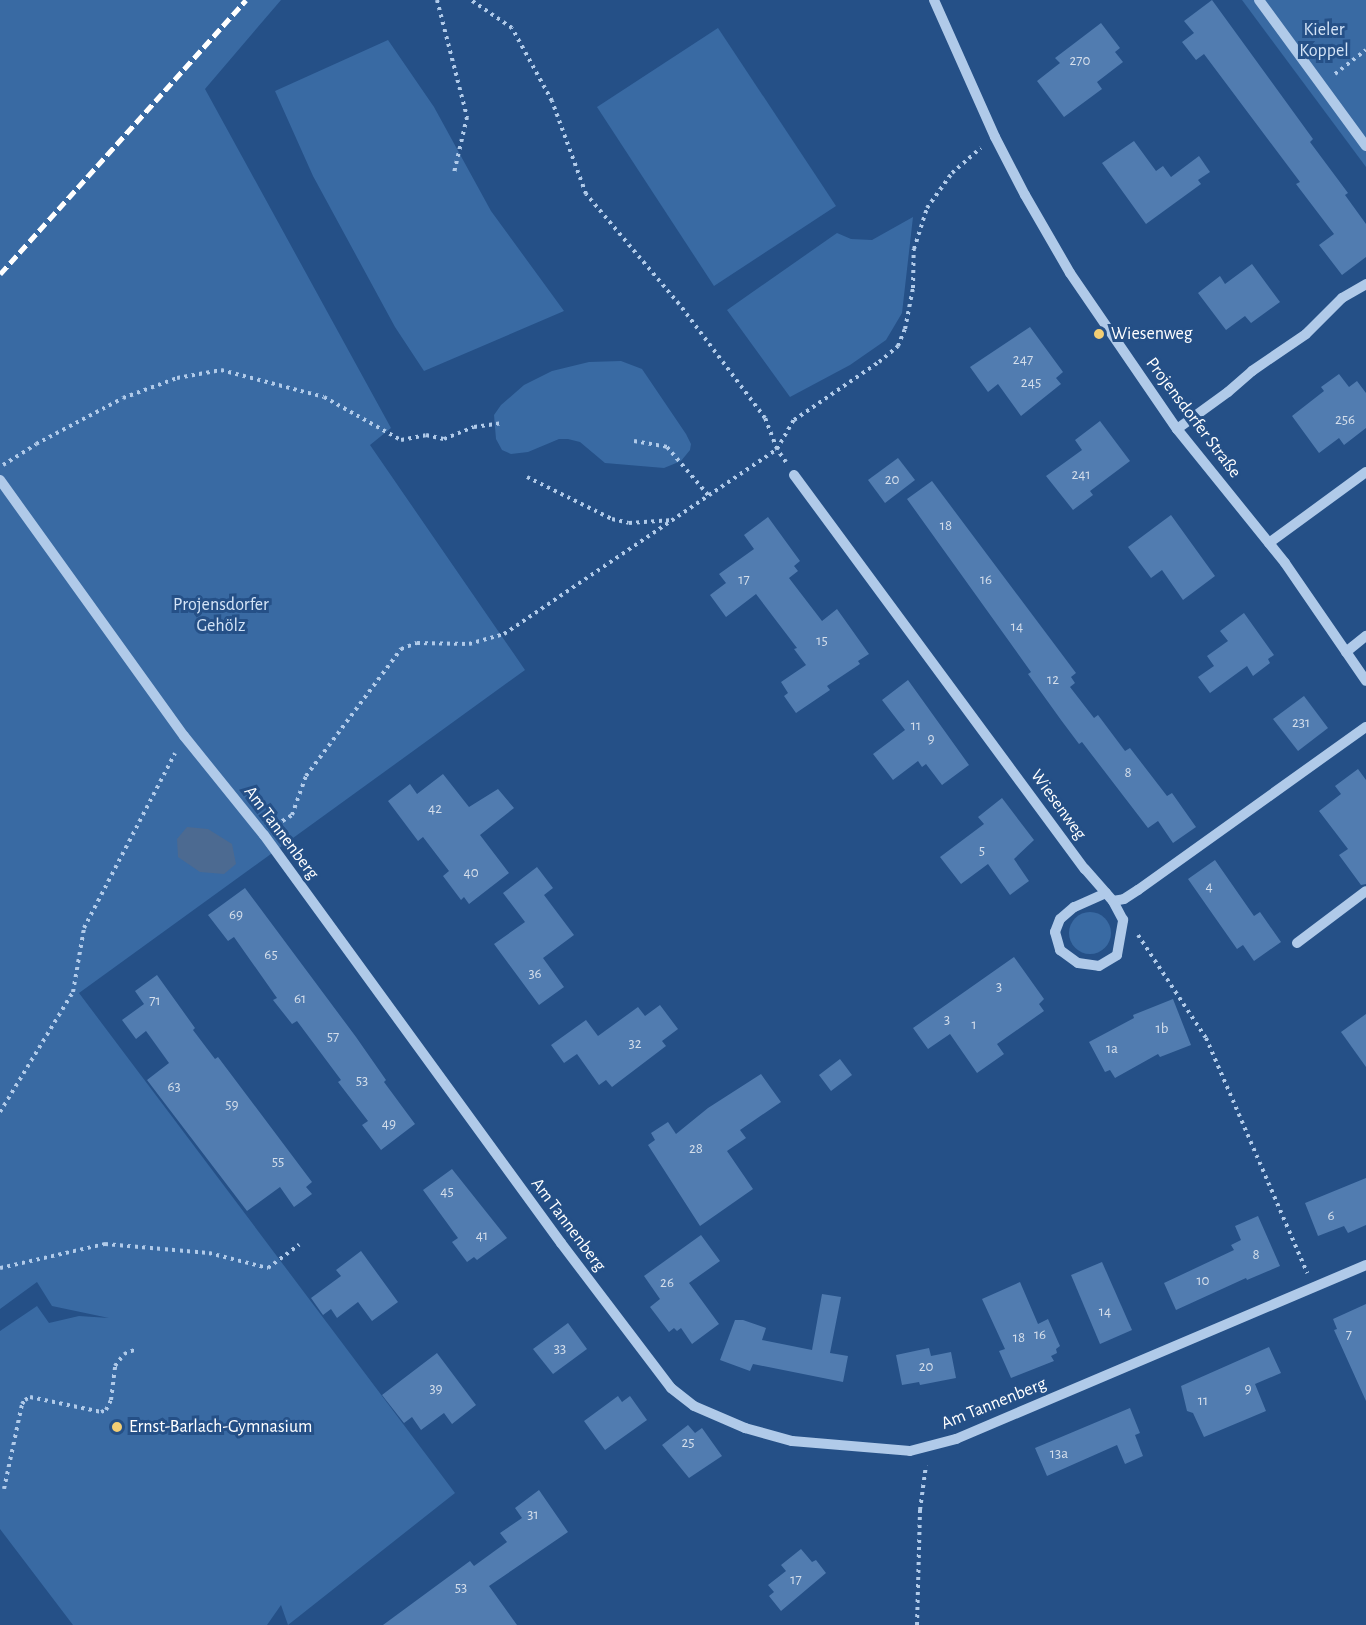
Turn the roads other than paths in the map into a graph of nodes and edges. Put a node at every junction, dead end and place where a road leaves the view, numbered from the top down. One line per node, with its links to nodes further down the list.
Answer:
1 (934, 0): 5 (street, Projensdorfer Straße)
2 (1259, 0): 3 (street)
3 (1366, 146)
4 (1366, 284): 5 (street)
5 (1177, 429): 9 (street, Projensdorfer Straße)
6 (1366, 472): 9 (street)
7 (794, 475): 15 (street, Wiesenweg)
8 (0, 480): 17 (street, Am Tannenberg)
9 (1269, 543): 11 (street, Projensdorfer Straße)
10 (1366, 636): 11 (street)
11 (1346, 651): 12 (street, Projensdorfer Straße)
12 (1366, 681)
13 (1366, 727): 15 (street)
14 (1366, 891): 16 (street)
15 (1109, 897): 15 (street, Wiesenweg)
16 (1297, 943)
17 (1366, 1265)

